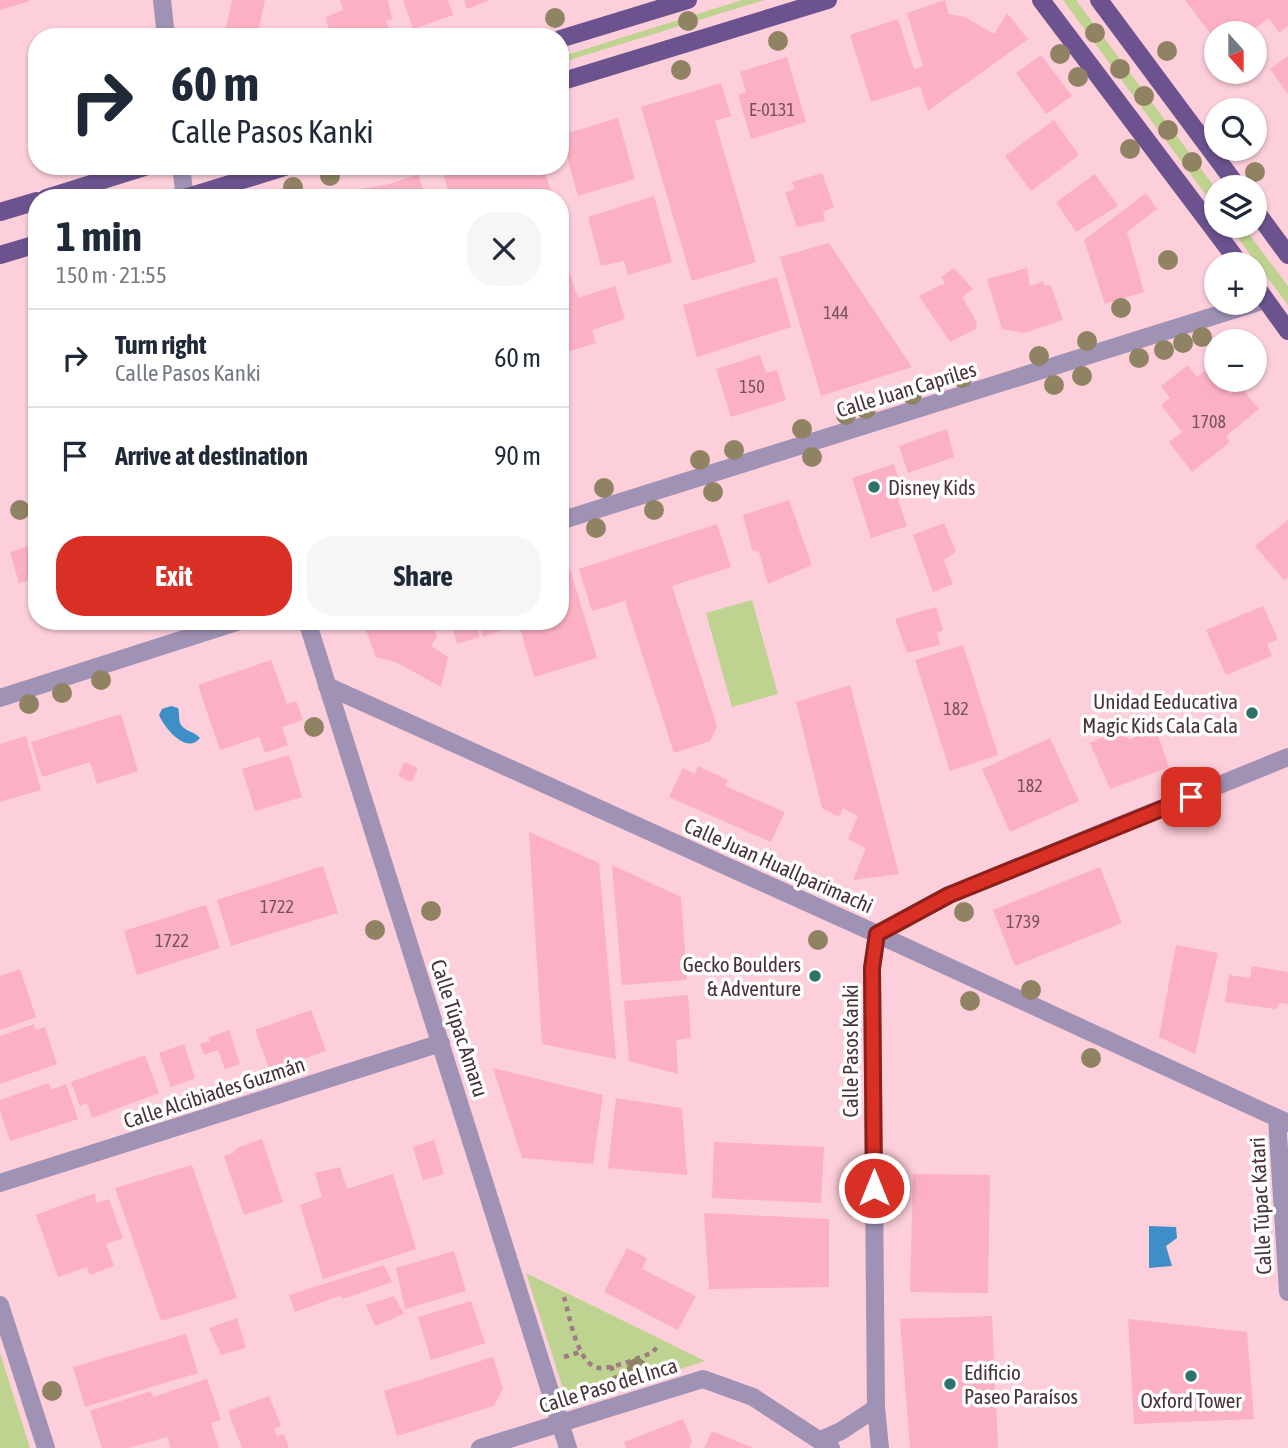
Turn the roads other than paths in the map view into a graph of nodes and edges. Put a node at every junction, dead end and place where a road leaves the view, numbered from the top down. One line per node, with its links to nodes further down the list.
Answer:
1 (162, 0): 6 (street)
2 (688, 0): 7 (main road)
3 (828, 0): 8 (main road)
4 (1041, 0): 18 (main road)
5 (1104, 4): 11 (main road)
6 (165, 28)
7 (569, 36)
8 (569, 79)
9 (119, 175): 12 (main road)
10 (259, 175): 13 (main road)
11 (1229, 175)
12 (75, 189)
13 (214, 189)
14 (28, 204): 15 (main road)
15 (0, 212)
16 (1267, 226): 20 (main road)
17 (28, 247): 19 (main road)
18 (1231, 252)
19 (0, 255)
20 (1288, 255)
21 (1267, 302): 23 (main road)
22 (1204, 311): 24 (street, Calle Juan Capriles)
23 (1288, 331)
24 (569, 518)
25 (212, 630): 28 (street)
26 (310, 630): 27 (street, Calle Túpac Amaru)
27 (327, 686): 30 (street, Calle Juan Huallparimachi); 31 (street, Calle Túpac Amaru)
28 (0, 698)
29 (1288, 757): 30 (street)
30 (877, 934): 32 (street, Calle Juan Huallparimachi); 36 (street, Calle Pasos Kanki)
31 (441, 1043): 33 (street, Calle Alcibiades Guzmán); 37 (street, Calle Túpac Amaru)
32 (1283, 1120): 34 (street, Calle Túpac Katari)
33 (0, 1183)
34 (1288, 1292)
35 (0, 1305): 39 (street)
36 (876, 1408): 38 (street, Calle Paso del Inca); 42 (street, Calle Pasos Kanki)
37 (561, 1423): 38 (street, Calle Paso del Inca); 40 (street, Calle Paso del Inca); 41 (street, Calle Túpac Amaru)
38 (826, 1444)
39 (46, 1448)
40 (480, 1448)
41 (568, 1448)
42 (880, 1448)

